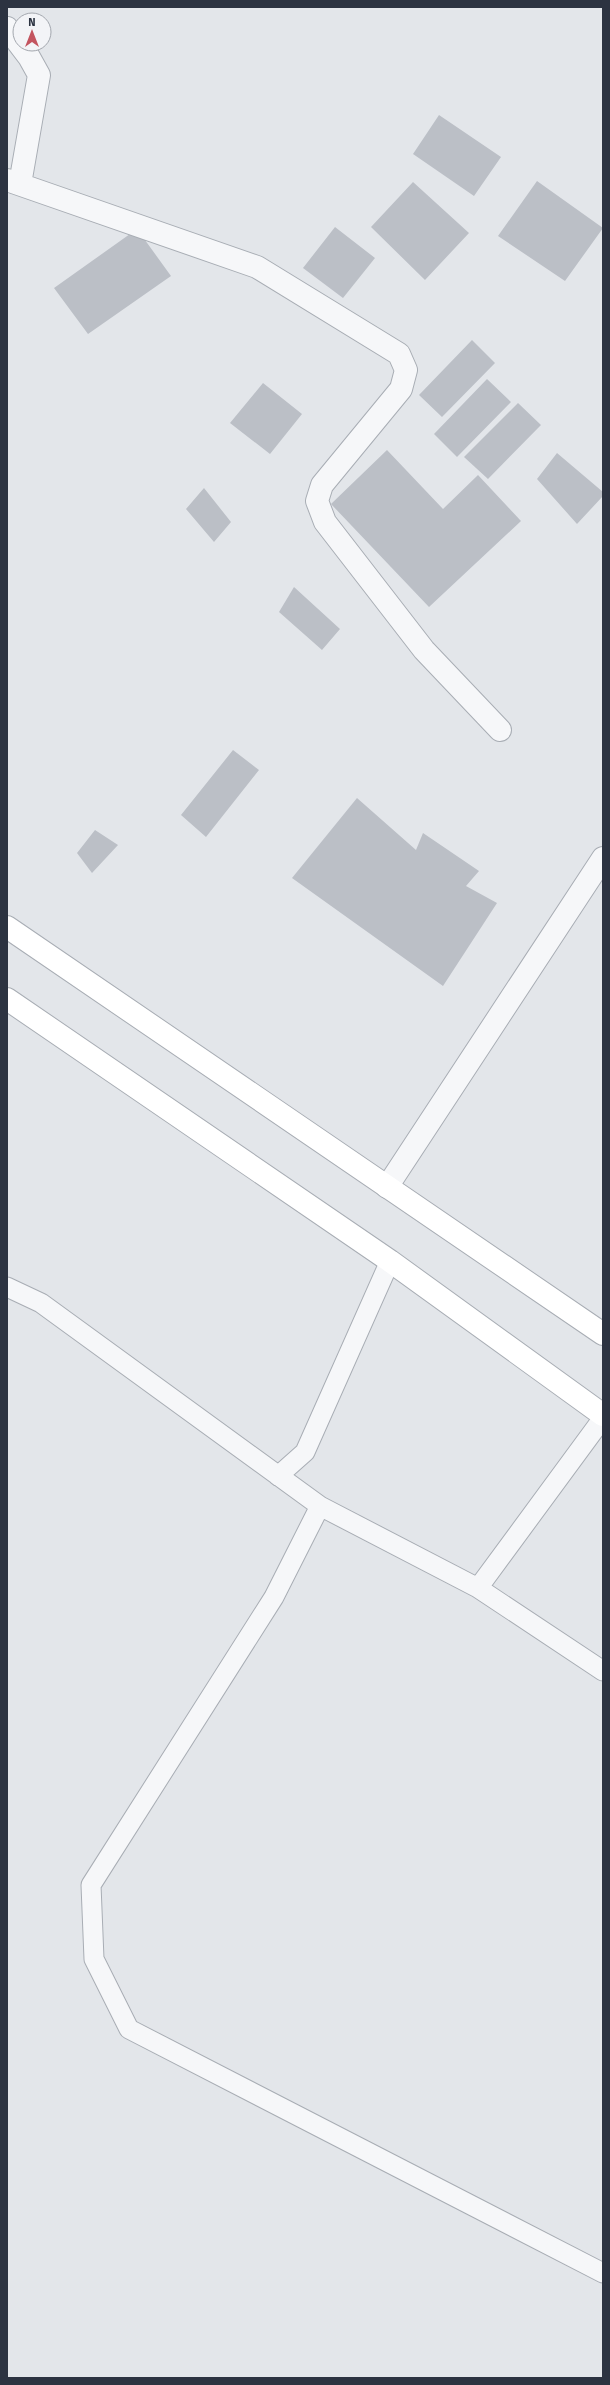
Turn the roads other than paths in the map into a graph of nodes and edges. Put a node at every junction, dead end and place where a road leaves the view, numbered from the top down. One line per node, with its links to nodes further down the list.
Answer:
1 (7, 28): 2 (street)
2 (14, 182): 3 (street)
3 (500, 730)
4 (603, 858): 7 (street)
5 (7, 927): 7 (main road)
6 (7, 999): 8 (main road)
7 (387, 1187): 10 (main road)
8 (390, 1261): 11 (main road); 13 (lane)
9 (7, 1287): 13 (lane)
10 (603, 1334)
11 (603, 1414)
12 (603, 1418): 15 (lane)
13 (278, 1476): 14 (lane)
14 (320, 1506): 15 (lane); 17 (lane)
15 (478, 1588): 16 (lane)
16 (603, 1671)
17 (603, 2273)

